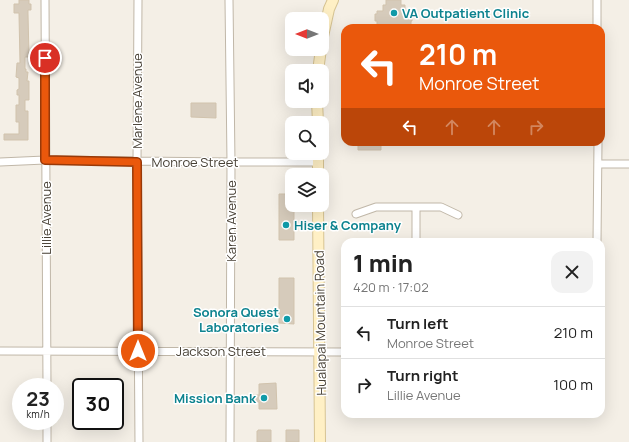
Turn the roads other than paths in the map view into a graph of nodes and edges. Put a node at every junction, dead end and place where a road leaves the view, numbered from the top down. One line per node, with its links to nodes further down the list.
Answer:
1 (45, 0): 10 (street, Lillie Avenue)
2 (138, 0): 12 (street, Marlene Avenue)
3 (229, 0): 13 (street, Karen Avenue)
4 (333, 0): 6 (main road)
5 (597, 0): 7 (street)
6 (329, 13)
7 (597, 24)
8 (598, 146): 14 (street)
9 (285, 159): 13 (street, Monroe Street)
10 (45, 160): 11 (street, Monroe Street); 12 (street, Monroe Street); 23 (street, Lillie Avenue)
11 (0, 162)
12 (137, 162): 13 (street, Monroe Street); 24 (street, Marlene Avenue)
13 (231, 162): 25 (street, Karen Avenue)
14 (598, 164): 15 (street); 21 (street)
15 (629, 164)
16 (416, 207): 18 (street); 19 (street); 20 (street)
17 (318, 212): 26 (main road, Hualapai Mountain Road)
18 (356, 214)
19 (458, 215)
20 (416, 238)
21 (597, 238)
22 (0, 351): 23 (street, Jackson Street)
23 (47, 351): 24 (street, Jackson Street); 28 (street, Lillie Avenue)
24 (138, 351): 25 (street, Jackson Street); 31 (street, Marlene Avenue)
25 (231, 351): 26 (street, Jackson Street); 32 (street, Karen Avenue)
26 (320, 352): 27 (street, Jackson Street); 33 (main road, Hualapai Mountain Road)
27 (341, 352)
28 (47, 378)
29 (47, 430): 30 (street)
30 (47, 442)
31 (139, 442)
32 (230, 442)
33 (320, 442)

